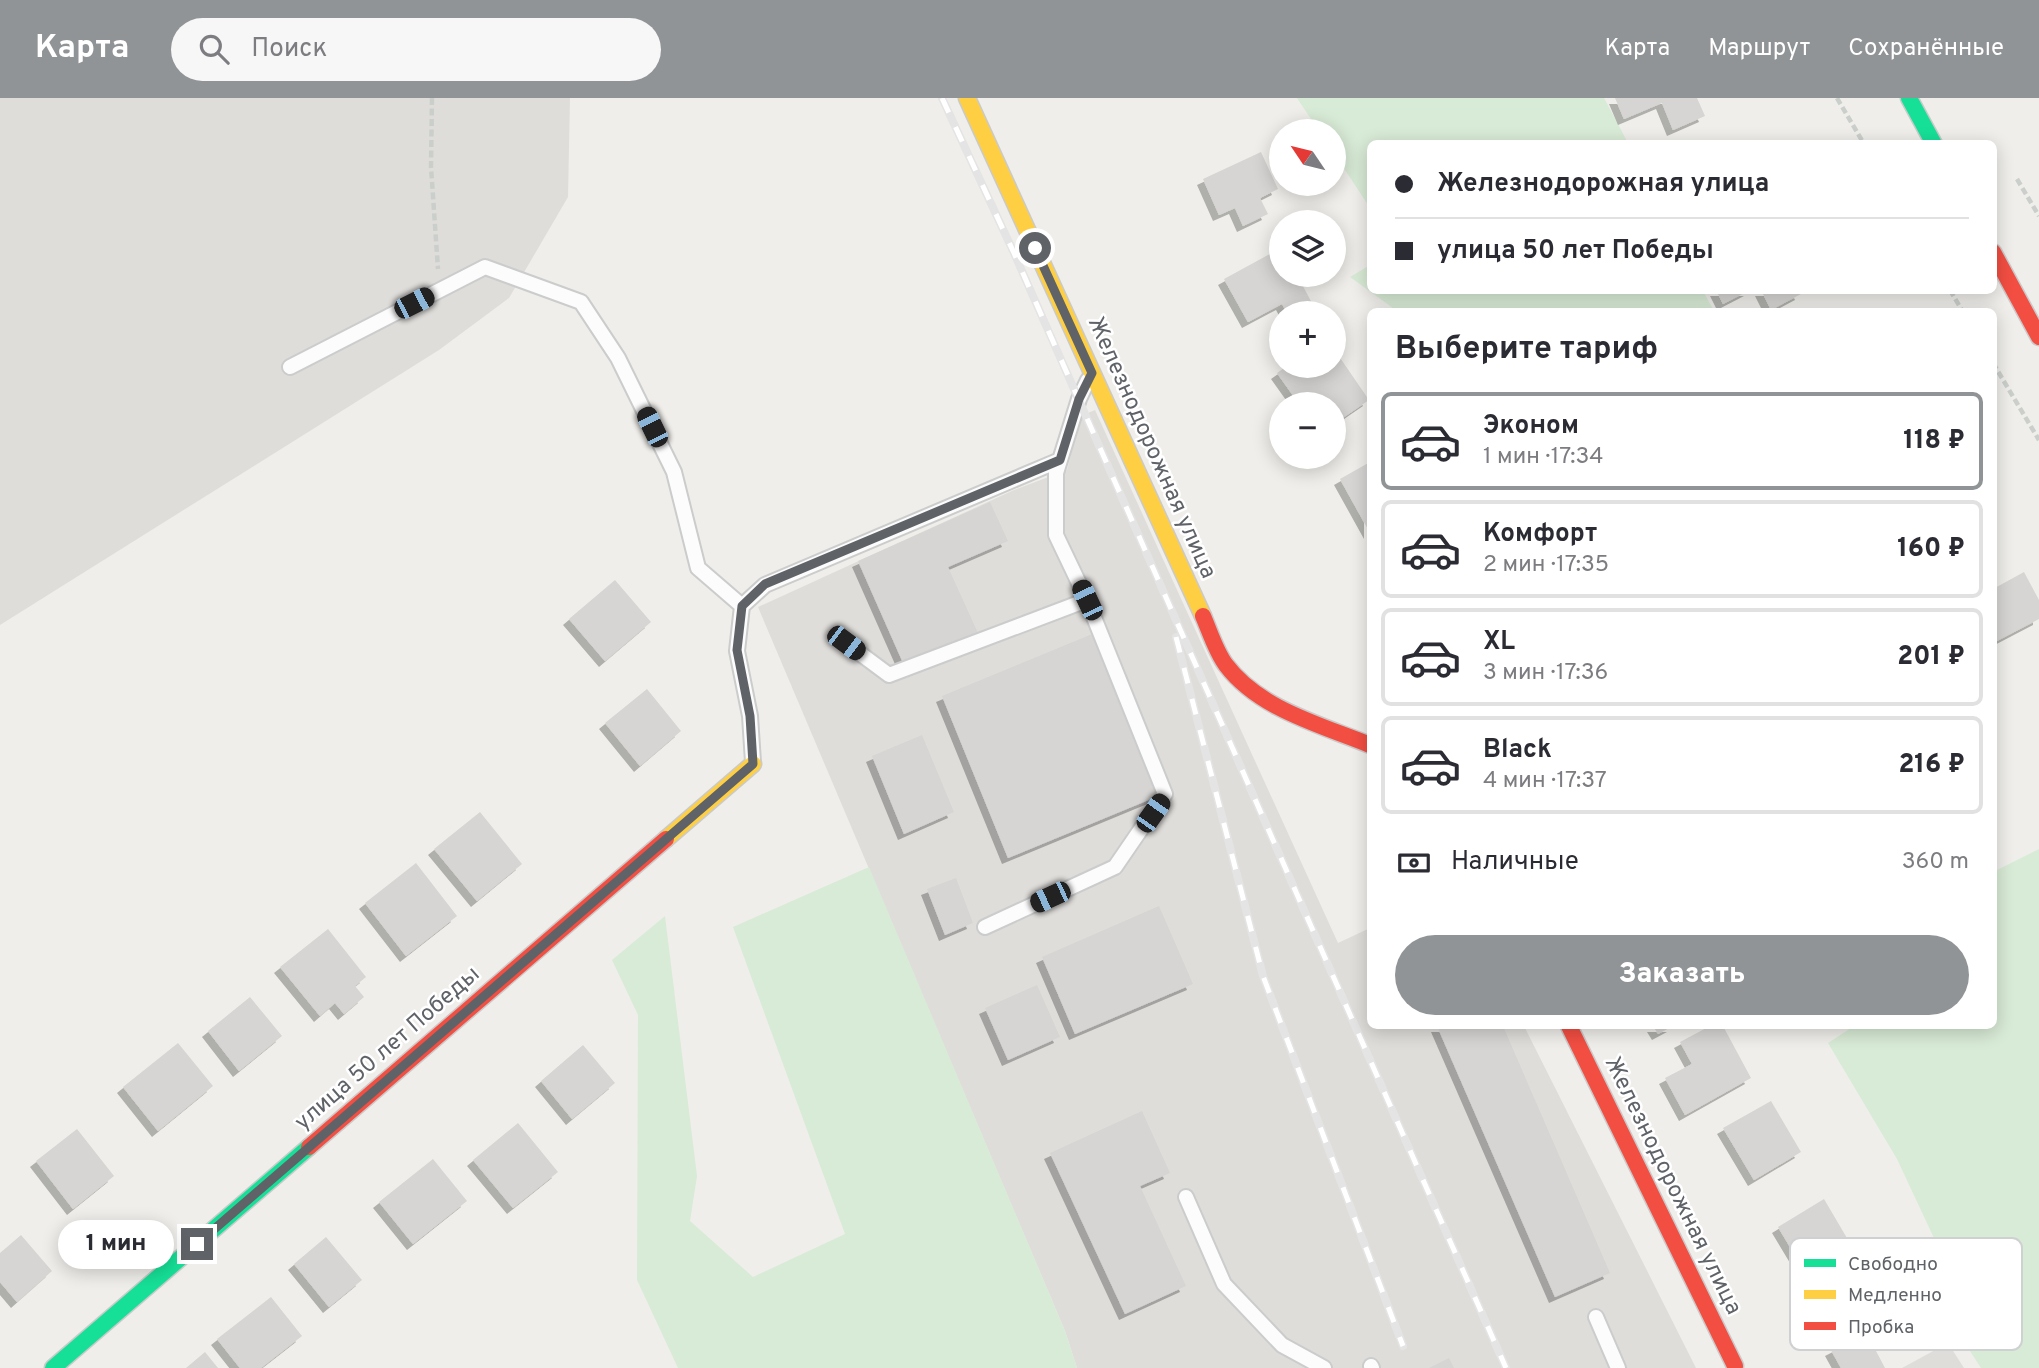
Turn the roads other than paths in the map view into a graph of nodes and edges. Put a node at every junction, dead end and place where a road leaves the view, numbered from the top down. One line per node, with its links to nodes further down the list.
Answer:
1 (967, 98): 7 (street, Железнодорожная улица)
2 (1909, 98): 3 (street)
3 (1932, 140)
4 (1997, 259): 5 (street)
5 (2039, 337)
6 (290, 367): 10 (lane)
7 (1092, 373): 8 (lane); 12 (street, Железнодорожная улица)
8 (1060, 460): 9 (lane); 10 (lane)
9 (1087, 600): 11 (lane); 14 (lane)
10 (742, 606): 13 (lane)
11 (846, 643)
12 (1367, 744)
13 (753, 764): 19 (street, улица 50 лет Победы)
14 (985, 927)
15 (1570, 1029): 18 (street, Железнодорожная улица)
16 (1186, 1197): 20 (lane)
17 (1596, 1317): 21 (lane)
18 (1735, 1366)
19 (53, 1368)
20 (1324, 1368)
21 (1618, 1368)

